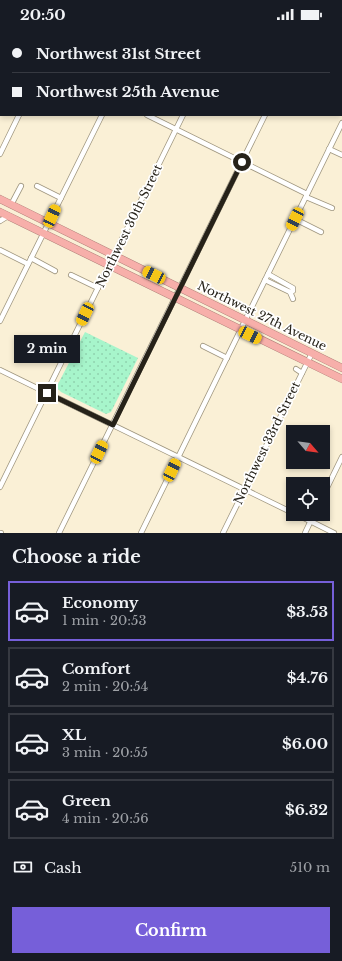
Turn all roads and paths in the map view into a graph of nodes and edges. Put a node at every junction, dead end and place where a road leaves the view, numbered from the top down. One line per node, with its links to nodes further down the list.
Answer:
1 (19, 116): 9 (street)
2 (102, 116): 15 (street)
3 (149, 116): 7 (street)
4 (182, 116): 7 (street, Northwest 30th Street)
5 (265, 116): 11 (street)
6 (342, 123): 8 (street)
7 (176, 129): 11 (street); 27 (street, Northwest 30th Street)
8 (329, 149): 10 (street); 14 (street)
9 (0, 154)
10 (342, 155)
11 (242, 162): 14 (street); 36 (street)
12 (21, 186): 17 (street)
13 (37, 186): 15 (street)
14 (307, 196): 18 (street); 21 (street)
15 (61, 198): 23 (street)
16 (0, 199): 17 (highway, Northwest 27th Avenue)
17 (11, 205): 23 (highway, Northwest 27th Avenue)
18 (332, 208)
19 (0, 212): 20 (highway, Northwest 27th Avenue)
20 (8, 216): 22 (street); 25 (highway, Northwest 27th Avenue)
21 (295, 219): 24 (street); 32 (street)
22 (0, 221)
23 (48, 224): 25 (street); 27 (highway, Northwest 27th Avenue)
24 (321, 232)
25 (44, 234): 28 (street); 30 (highway, Northwest 27th Avenue)
26 (0, 250): 29 (street)
27 (114, 256): 30 (street, Northwest 30th Street); 36 (highway, Northwest 27th Avenue)
28 (31, 258): 29 (street); 31 (street)
29 (28, 264): 41 (street)
30 (109, 266): 35 (street, Northwest 30th Street); 38 (highway, Northwest 27th Avenue)
31 (55, 271)
32 (268, 274): 34 (street); 37 (street)
33 (71, 275): 35 (street)
34 (265, 280): 37 (street); 40 (street)
35 (98, 288): 52 (street, Northwest 30th Street)
36 (180, 288): 38 (street); 40 (highway, Northwest 27th Avenue)
37 (290, 292): 39 (street)
38 (175, 298): 42 (highway, Northwest 27th Avenue); 53 (street)
39 (292, 299)
40 (246, 320): 42 (street); 44 (highway, Northwest 27th Avenue)
41 (0, 321)
42 (241, 330): 45 (street); 46 (highway, Northwest 27th Avenue)
43 (203, 346): 45 (street)
44 (312, 353): 46 (street, Northwest 33rd Street); 47 (highway, Northwest 27th Avenue)
45 (228, 358): 54 (street)
46 (307, 362): 50 (street, Northwest 33rd Street); 51 (highway, Northwest 27th Avenue)
47 (342, 368)
48 (296, 369): 50 (street)
49 (0, 370): 52 (street)
50 (302, 373): 58 (street, Northwest 33rd Street)
51 (342, 379)
52 (47, 393): 53 (street); 57 (street, Northwest 30th Street)
53 (113, 425): 54 (street); 61 (street)
54 (179, 457): 58 (street); 62 (street)
55 (342, 457): 56 (street)
56 (330, 482)
57 (0, 487)
58 (244, 489): 59 (street); 63 (street, Northwest 33rd Street)
59 (286, 509)
60 (310, 521): 64 (street); 65 (street)
61 (59, 533)
62 (141, 533)
63 (223, 533)
64 (304, 533)
65 (334, 533)

